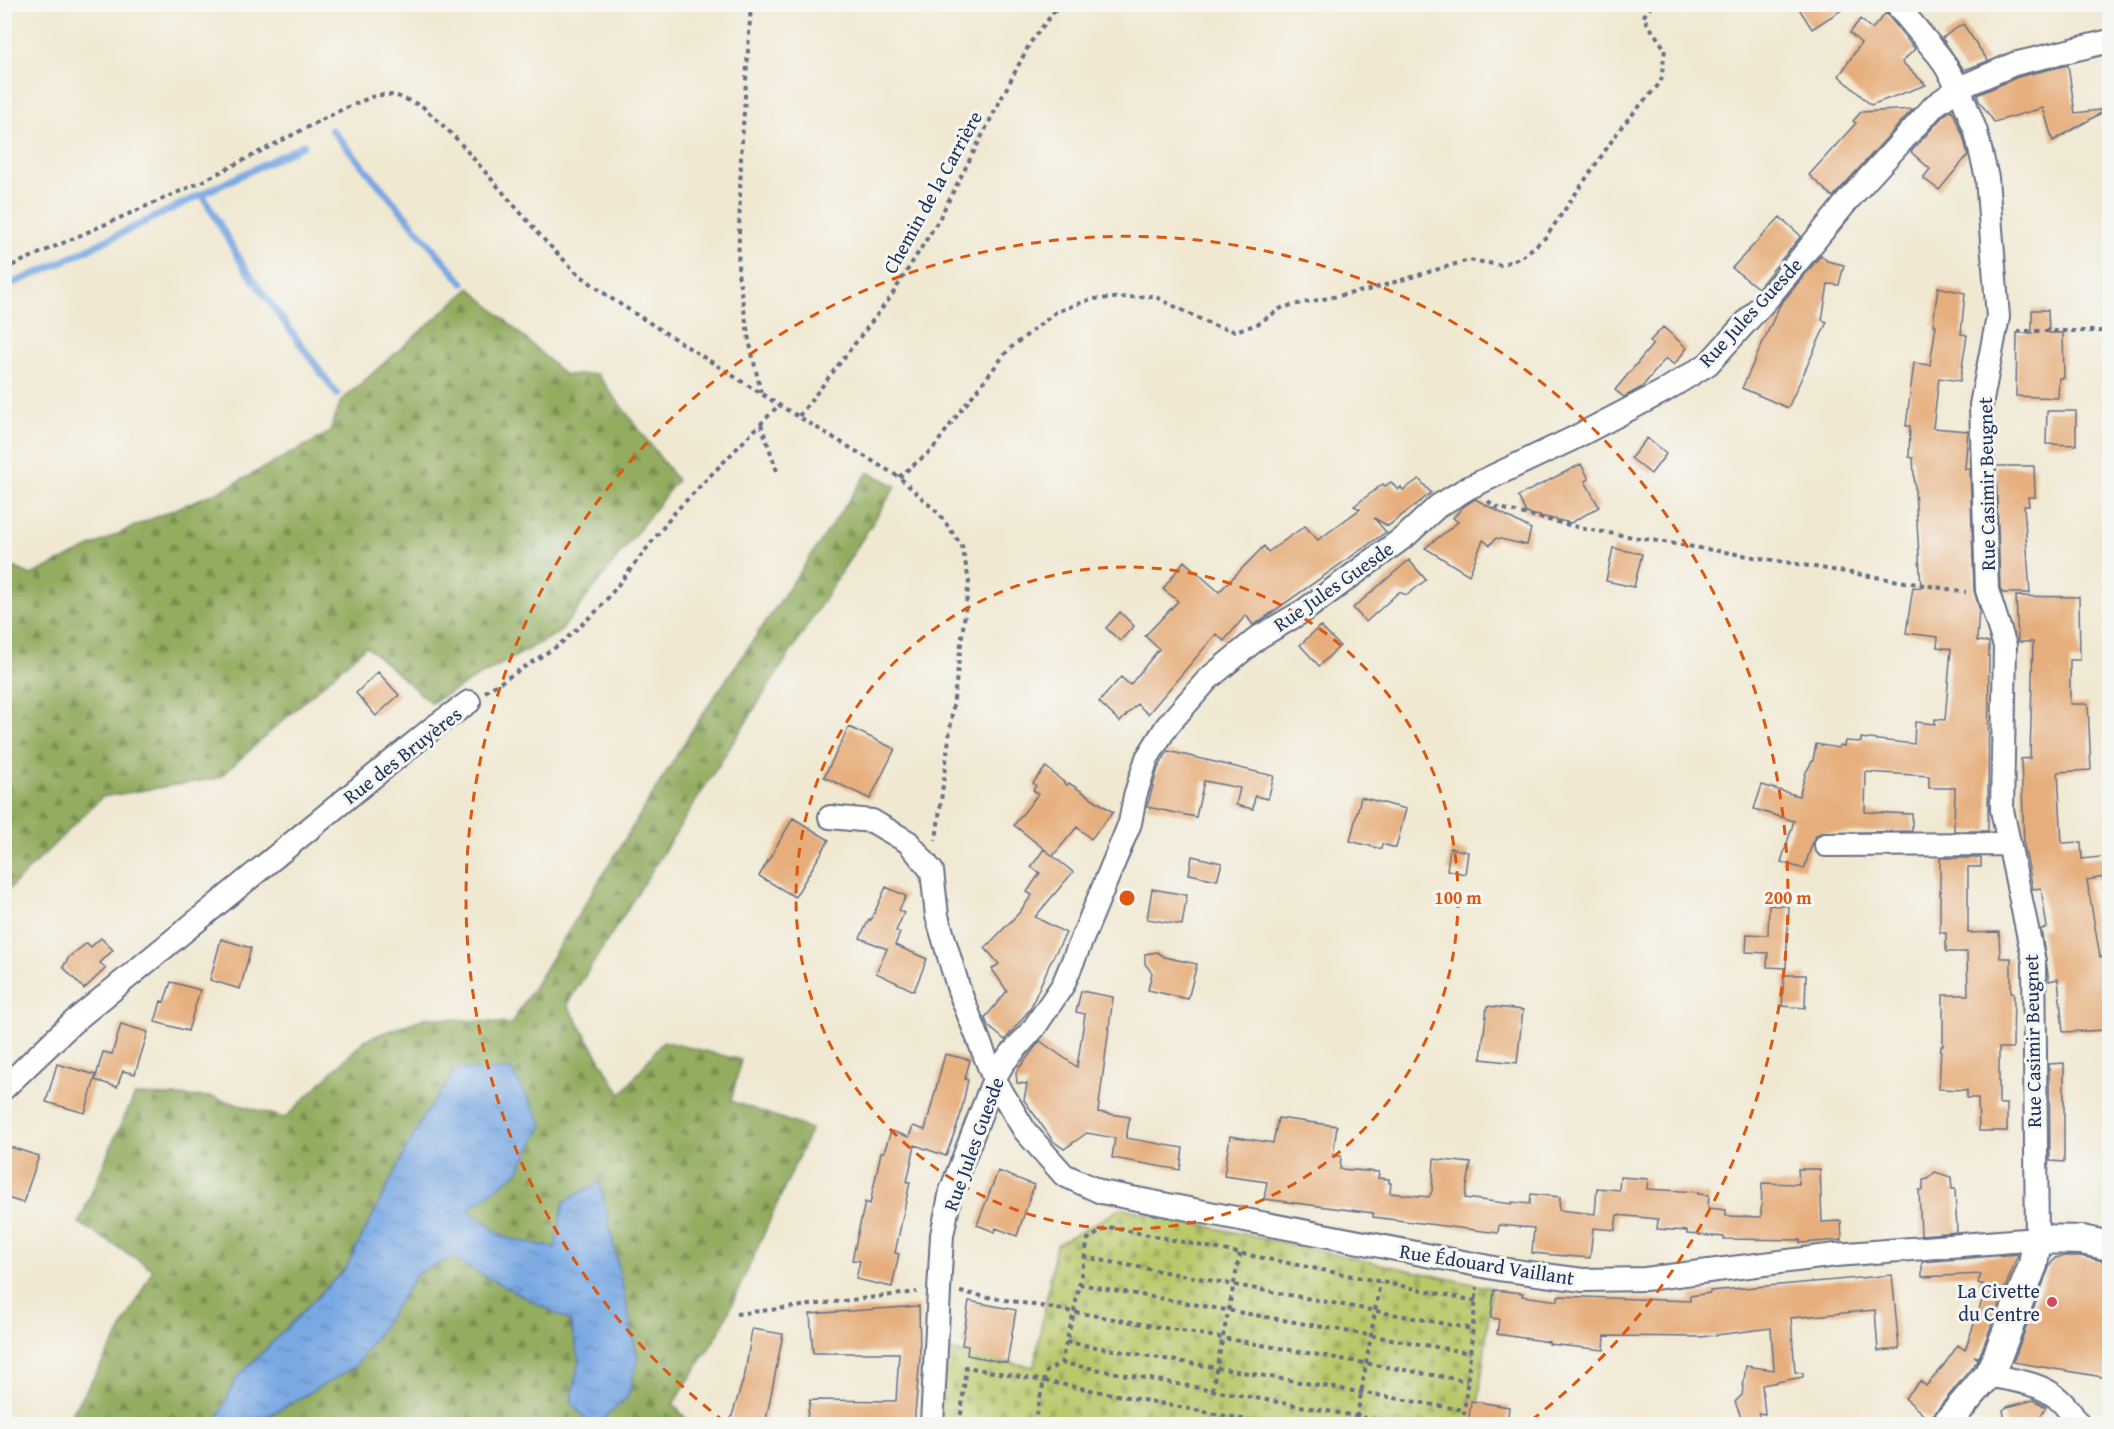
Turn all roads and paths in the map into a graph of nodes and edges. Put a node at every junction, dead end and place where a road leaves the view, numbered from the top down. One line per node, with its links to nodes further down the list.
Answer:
1 (751, 4): 10 (path)
2 (1060, 4): 12 (path, Chemin de la Carrière)
3 (1653, 4): 15 (path)
4 (1896, 4): 6 (street, Rue Casimir Beugnet)
5 (2109, 40): 6 (street, Rue Jules Guesde)
6 (1959, 88): 8 (street, Rue Casimir Beugnet); 16 (street, Rue Jules Guesde)
7 (4, 269): 10 (path)
8 (1996, 331): 9 (path); 17 (street, Rue Casimir Beugnet)
9 (2109, 331)
10 (762, 394): 11 (path)
11 (779, 405): 12 (path); 13 (path, Rue des Bruyères)
12 (800, 416): 15 (path)
13 (760, 424): 14 (path); 18 (path, Rue des Bruyères)
14 (778, 474)
15 (899, 477): 22 (path)
16 (1468, 488): 17 (path); 23 (street, Rue Jules Guesde)
17 (1987, 590): 20 (street, Rue Casimir Beugnet)
18 (469, 702): 24 (street, Rue des Bruyères)
19 (830, 817): 22 (street)
20 (2009, 844): 21 (street); 25 (street, Rue Casimir Beugnet)
21 (1826, 845)
22 (932, 871): 23 (street, Rue Édouard Vaillant)
23 (994, 1079): 29 (street, Rue Édouard Vaillant); 33 (street, Rue Jules Guesde)
24 (4, 1088)
25 (2037, 1239): 26 (street); 29 (street, Rue Édouard Vaillant); 47 (street)
26 (2109, 1246)
27 (1240, 1254): 28 (path); 30 (path); 32 (path)
28 (1084, 1257): 31 (path); 32 (path)
29 (1481, 1265): 34 (path)
30 (1380, 1282): 34 (path); 36 (path)
31 (1079, 1284): 35 (path); 37 (path)
32 (1234, 1285): 35 (path); 36 (path)
33 (940, 1289): 37 (path); 38 (path); 54 (street, Rue Jules Guesde)
34 (1476, 1301): 39 (path)
35 (1229, 1310): 40 (path); 41 (path)
36 (1375, 1311): 39 (path); 40 (path)
37 (1074, 1312): 41 (path); 42 (path)
38 (736, 1314)
39 (1473, 1329): 43 (path)
40 (1371, 1336): 43 (path); 45 (path)
41 (1223, 1338): 45 (path); 46 (path)
42 (1066, 1342): 44 (path); 46 (path)
43 (1470, 1353): 48 (path)
44 (1061, 1363): 49 (path); 50 (path)
45 (1366, 1363): 48 (path); 51 (path)
46 (1217, 1367): 50 (path); 51 (path)
47 (1988, 1375): 60 (street); 61 (street)
48 (1467, 1380): 52 (path)
49 (1044, 1381): 55 (path); 56 (path); 57 (path)
50 (1212, 1390): 53 (path)
51 (1361, 1392): 52 (path); 53 (path)
52 (1464, 1410): 59 (path)
53 (1357, 1417): 58 (path)
54 (932, 1425)
55 (960, 1425)
56 (1034, 1425)
57 (1268, 1425)
58 (1400, 1425)
59 (1462, 1425)
60 (1946, 1425)
61 (2078, 1425)

